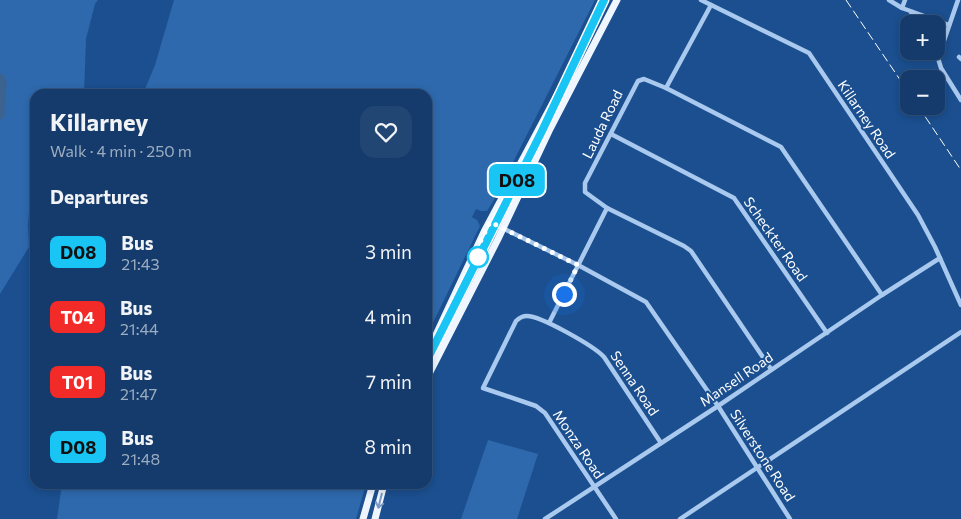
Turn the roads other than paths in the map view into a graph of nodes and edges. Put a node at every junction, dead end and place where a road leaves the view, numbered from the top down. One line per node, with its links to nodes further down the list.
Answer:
1 (604, 0): 16 (main road)
2 (616, 0): 17 (main road)
3 (701, 0): 7 (street, Killarney Road)
4 (889, 0): 8 (street)
5 (904, 0): 8 (street)
6 (958, 0): 11 (street)
7 (711, 5): 12 (street); 18 (street, Killarney Road)
8 (902, 8): 9 (street)
9 (912, 12): 10 (street); 11 (street)
10 (911, 15)
11 (948, 25): 13 (street)
12 (666, 88): 14 (street, Lauda Road); 20 (street, Lauda Road)
13 (960, 96)
14 (611, 134): 15 (street, Lauda Road); 24 (street, Scheckter Road)
15 (607, 208): 19 (street); 27 (street, Lauda Road)
16 (490, 222): 17 (street, Silverstone Road); 25 (main road)
17 (503, 229): 19 (street, Silverstone Road); 26 (main road)
18 (940, 258): 20 (street, Mansell Road); 21 (street, Killarney Road)
19 (578, 265): 22 (street); 29 (street, Silverstone Road)
20 (882, 295): 24 (street, Mansell Road)
21 (961, 305)
22 (549, 324): 28 (street, Senna Road); 30 (street, Senna Road)
23 (961, 332): 31 (street)
24 (827, 333): 27 (street, Mansell Road)
25 (432, 344)
26 (432, 368)
27 (770, 369): 29 (street, Mansell Road)
28 (483, 388): 32 (street, Monza Road)
29 (718, 406): 30 (street, Mansell Road); 31 (street, Silverstone Road)
30 (661, 442): 32 (street, Mansell Road)
31 (757, 469): 39 (street); 40 (street, Silverstone Road)
32 (594, 487): 37 (street, Mansell Road); 38 (street, Monza Road)
33 (372, 489): 35 (main road)
34 (383, 489): 36 (main road, one-way to 36)
35 (363, 519)
36 (375, 519)
37 (545, 519)
38 (616, 519)
39 (680, 519)
40 (790, 519)

